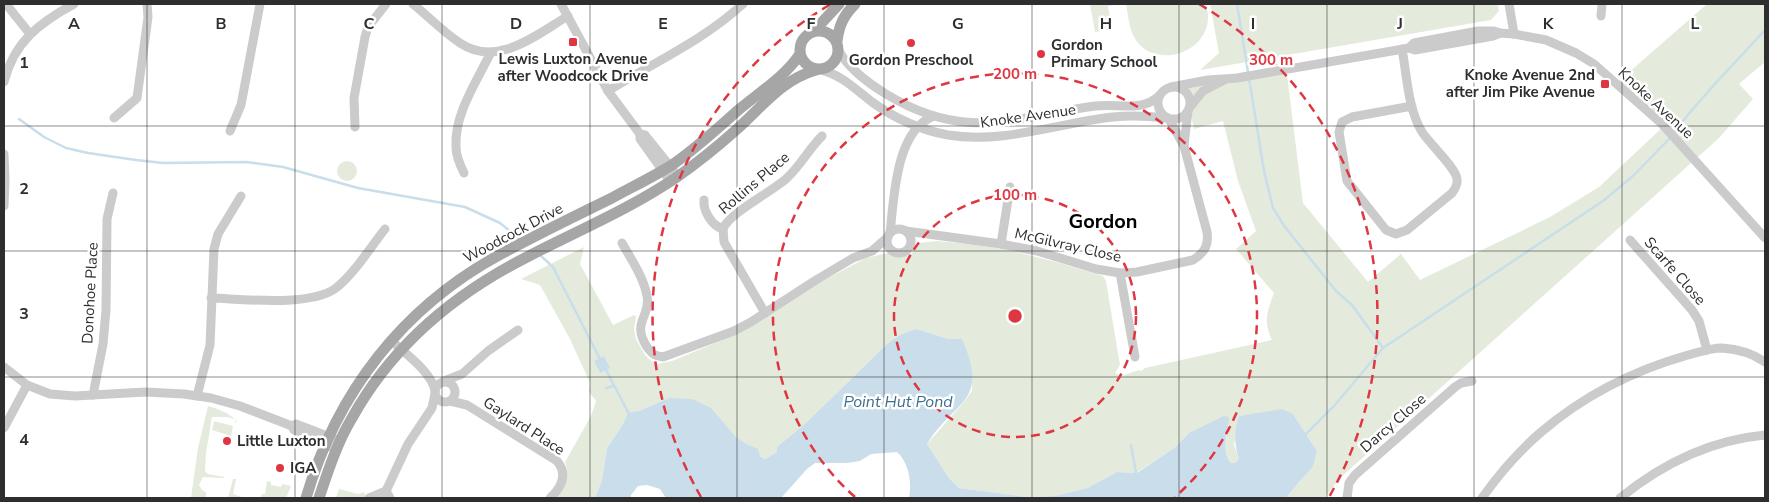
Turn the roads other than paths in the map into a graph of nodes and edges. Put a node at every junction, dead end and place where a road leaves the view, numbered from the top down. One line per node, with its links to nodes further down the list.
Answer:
1 (6, 4): 16 (street)
2 (74, 4): 16 (street)
3 (147, 4): 32 (street)
4 (260, 4): 36 (street)
5 (386, 4): 35 (street)
6 (412, 4): 20 (street)
7 (561, 4): 13 (street)
8 (744, 4): 26 (street)
9 (839, 4): 15 (main road)
10 (855, 4): 18 (main road)
11 (1509, 4): 17 (street)
12 (1602, 4): 14 (street)
13 (568, 16): 20 (street); 26 (street)
14 (1601, 16)
15 (814, 31): 18 (main road); 21 (main road)
16 (30, 34): 24 (street)
17 (1514, 34): 19 (street, Knoke Avenue); 54 (street, Knoke Avenue)
18 (838, 46): 22 (main road); 29 (street, Knoke Avenue)
19 (1405, 48): 23 (street, Knoke Avenue); 28 (street)
20 (491, 52): 41 (street)
21 (800, 54): 22 (main road); 40 (main road, Woodcock Drive)
22 (818, 70): 34 (street, Knoke Avenue); 42 (main road, Woodcock Drive)
23 (1224, 80): 25 (street, Knoke Avenue); 30 (street, Knoke Avenue)
24 (4, 82)
25 (1172, 87): 27 (street); 30 (street)
26 (608, 91): 40 (street)
27 (1160, 95): 31 (street, Knoke Avenue); 33 (street)
28 (1412, 106): 28 (street)
29 (911, 108): 31 (street, Knoke Avenue); 34 (street)
30 (1188, 110): 33 (street); 38 (street, McGilvray Close)
31 (934, 116): 34 (street)
32 (114, 118)
33 (1168, 119): 34 (street, Knoke Avenue); 38 (street, McGilvray Close)
34 (917, 126): 48 (street)
35 (355, 127)
36 (230, 132)
37 (822, 136): 50 (street, Rollins Place)
38 (1184, 146): 61 (street, McGilvray Close)
39 (4, 154): 47 (street)
40 (667, 168): 42 (street); 65 (main road, Woodcock Drive)
41 (464, 173)
42 (674, 179): 66 (main road, Woodcock Drive)
43 (1010, 187): 58 (street)
44 (113, 193): 78 (street, Donohoe Place)
45 (241, 196): 62 (street)
46 (704, 200): 50 (street, Rollins Place)
47 (4, 206)
48 (893, 210): 51 (street); 52 (street)
49 (385, 229): 62 (street)
50 (723, 229): 63 (street, Rollins Place)
51 (904, 230): 52 (street); 53 (street, McGilvray Close); 57 (street)
52 (889, 235): 59 (street); 60 (street)
53 (932, 235): 57 (street); 58 (street, McGilvray Close)
54 (1765, 238)
55 (1630, 240): 67 (street, Scarfe Close)
56 (622, 243): 63 (street)
57 (911, 244): 60 (street)
58 (1001, 244): 61 (street, McGilvray Close)
59 (872, 250): 60 (street); 63 (street)
60 (894, 251)
61 (1120, 273): 68 (street)
62 (211, 298): 79 (street)
63 (765, 313)
64 (518, 330): 71 (street)
65 (391, 340): 66 (street); 85 (main road, Woodcock Drive)
66 (401, 350): 72 (street); 86 (main road, Woodcock Drive)
67 (1707, 350): 69 (street); 93 (street)
68 (1135, 357)
69 (1765, 362)
70 (4, 367): 75 (street)
71 (462, 374): 73 (street); 76 (street)
72 (428, 375): 73 (street); 77 (street)
73 (444, 381): 76 (street); 77 (street)
74 (1472, 381): 92 (street, Darcy Close)
75 (27, 385): 78 (street); 83 (street)
76 (456, 390): 80 (street); 81 (street, Gaylard Place)
77 (435, 393): 80 (street); 82 (street)
78 (93, 395): 79 (street)
79 (198, 396): 85 (street)
80 (447, 402): 81 (street, Gaylard Place); 82 (street)
81 (467, 405): 91 (street, Gaylard Place)
82 (432, 408): 87 (street)
83 (4, 428)
84 (1765, 435): 94 (street)
85 (327, 440): 86 (street); 88 (main road, Woodcock Drive)
86 (338, 446): 89 (main road, Woodcock Drive)
87 (388, 495): 90 (street)
88 (306, 498)
89 (319, 498)
90 (369, 498)
91 (550, 498)
92 (1347, 498)
93 (1482, 498)
94 (1620, 498)

